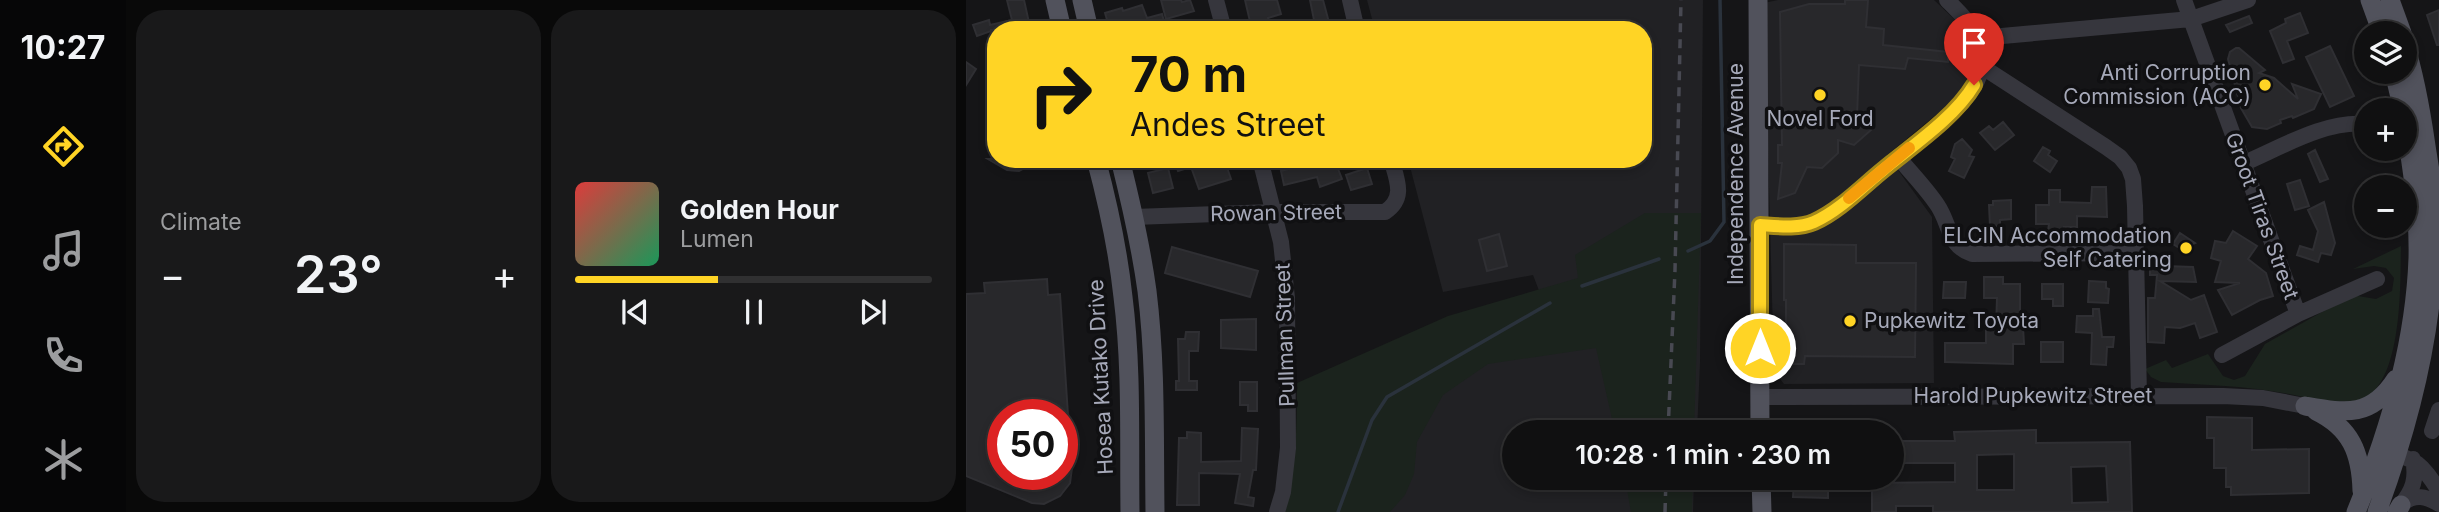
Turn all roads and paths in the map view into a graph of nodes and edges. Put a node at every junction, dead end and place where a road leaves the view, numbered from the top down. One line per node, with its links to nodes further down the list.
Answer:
1 (1055, 0): 12 (main road)
2 (1082, 0): 13 (main road)
3 (1216, 0): 14 (street)
4 (1350, 0): 15 (street)
5 (1758, 0): 33 (main road, Independence Avenue)
6 (1947, 0): 18 (street)
7 (2184, 0): 11 (street, Groot Tiras Street)
8 (2248, 0): 11 (street)
9 (2370, 0): 16 (main road)
10 (2390, 0): 17 (main road)
11 (2191, 19): 18 (street); 24 (street, Groot Tiras Street)
12 (1060, 21)
13 (1087, 21)
14 (1222, 21)
15 (1355, 21)
16 (2378, 21)
17 (2398, 21)
18 (1980, 38): 19 (street)
19 (1981, 66): 23 (street); 34 (street)
20 (2354, 124): 24 (street)
21 (2417, 129): 29 (main road)
22 (2417, 140): 30 (main road)
23 (1898, 158): 33 (street); 34 (street)
24 (2242, 164): 37 (street, Groot Tiras Street)
25 (1098, 168): 52 (main road, Hosea Kutako Drive)
26 (1122, 168): 32 (main road)
27 (1262, 168): 31 (street, Pullman Street)
28 (1394, 168): 31 (street, Rowan Street)
29 (2439, 176)
30 (2430, 206): 35 (main road); 39 (main road)
31 (1274, 212): 32 (street, Rowan Street); 54 (street, Pullman Street)
32 (1134, 217): 53 (main road)
33 (1760, 225): 41 (main road, Independence Avenue)
34 (2136, 253): 40 (street)
35 (2437, 266): 46 (main road)
36 (2377, 279): 37 (street)
37 (2298, 314): 38 (street)
38 (2222, 355)
39 (2403, 366): 42 (main road); 46 (main road)
40 (2139, 396): 41 (street, Harold Pupkewitz Street); 42 (street, Harold Pupkewitz Street)
41 (1759, 397): 44 (main road, Independence Avenue)
42 (2305, 406): 49 (main road)
43 (2439, 410): 45 (street)
44 (1760, 420)
45 (2432, 431)
46 (2396, 455): 48 (street); 49 (main road); 51 (street); 56 (main road)
47 (1762, 490): 55 (main road)
48 (2439, 491)
49 (2359, 504)
50 (2439, 504): 51 (street)
51 (2399, 508)
52 (1130, 512)
53 (1155, 512)
54 (1277, 512)
55 (1762, 512)
56 (2377, 512)

